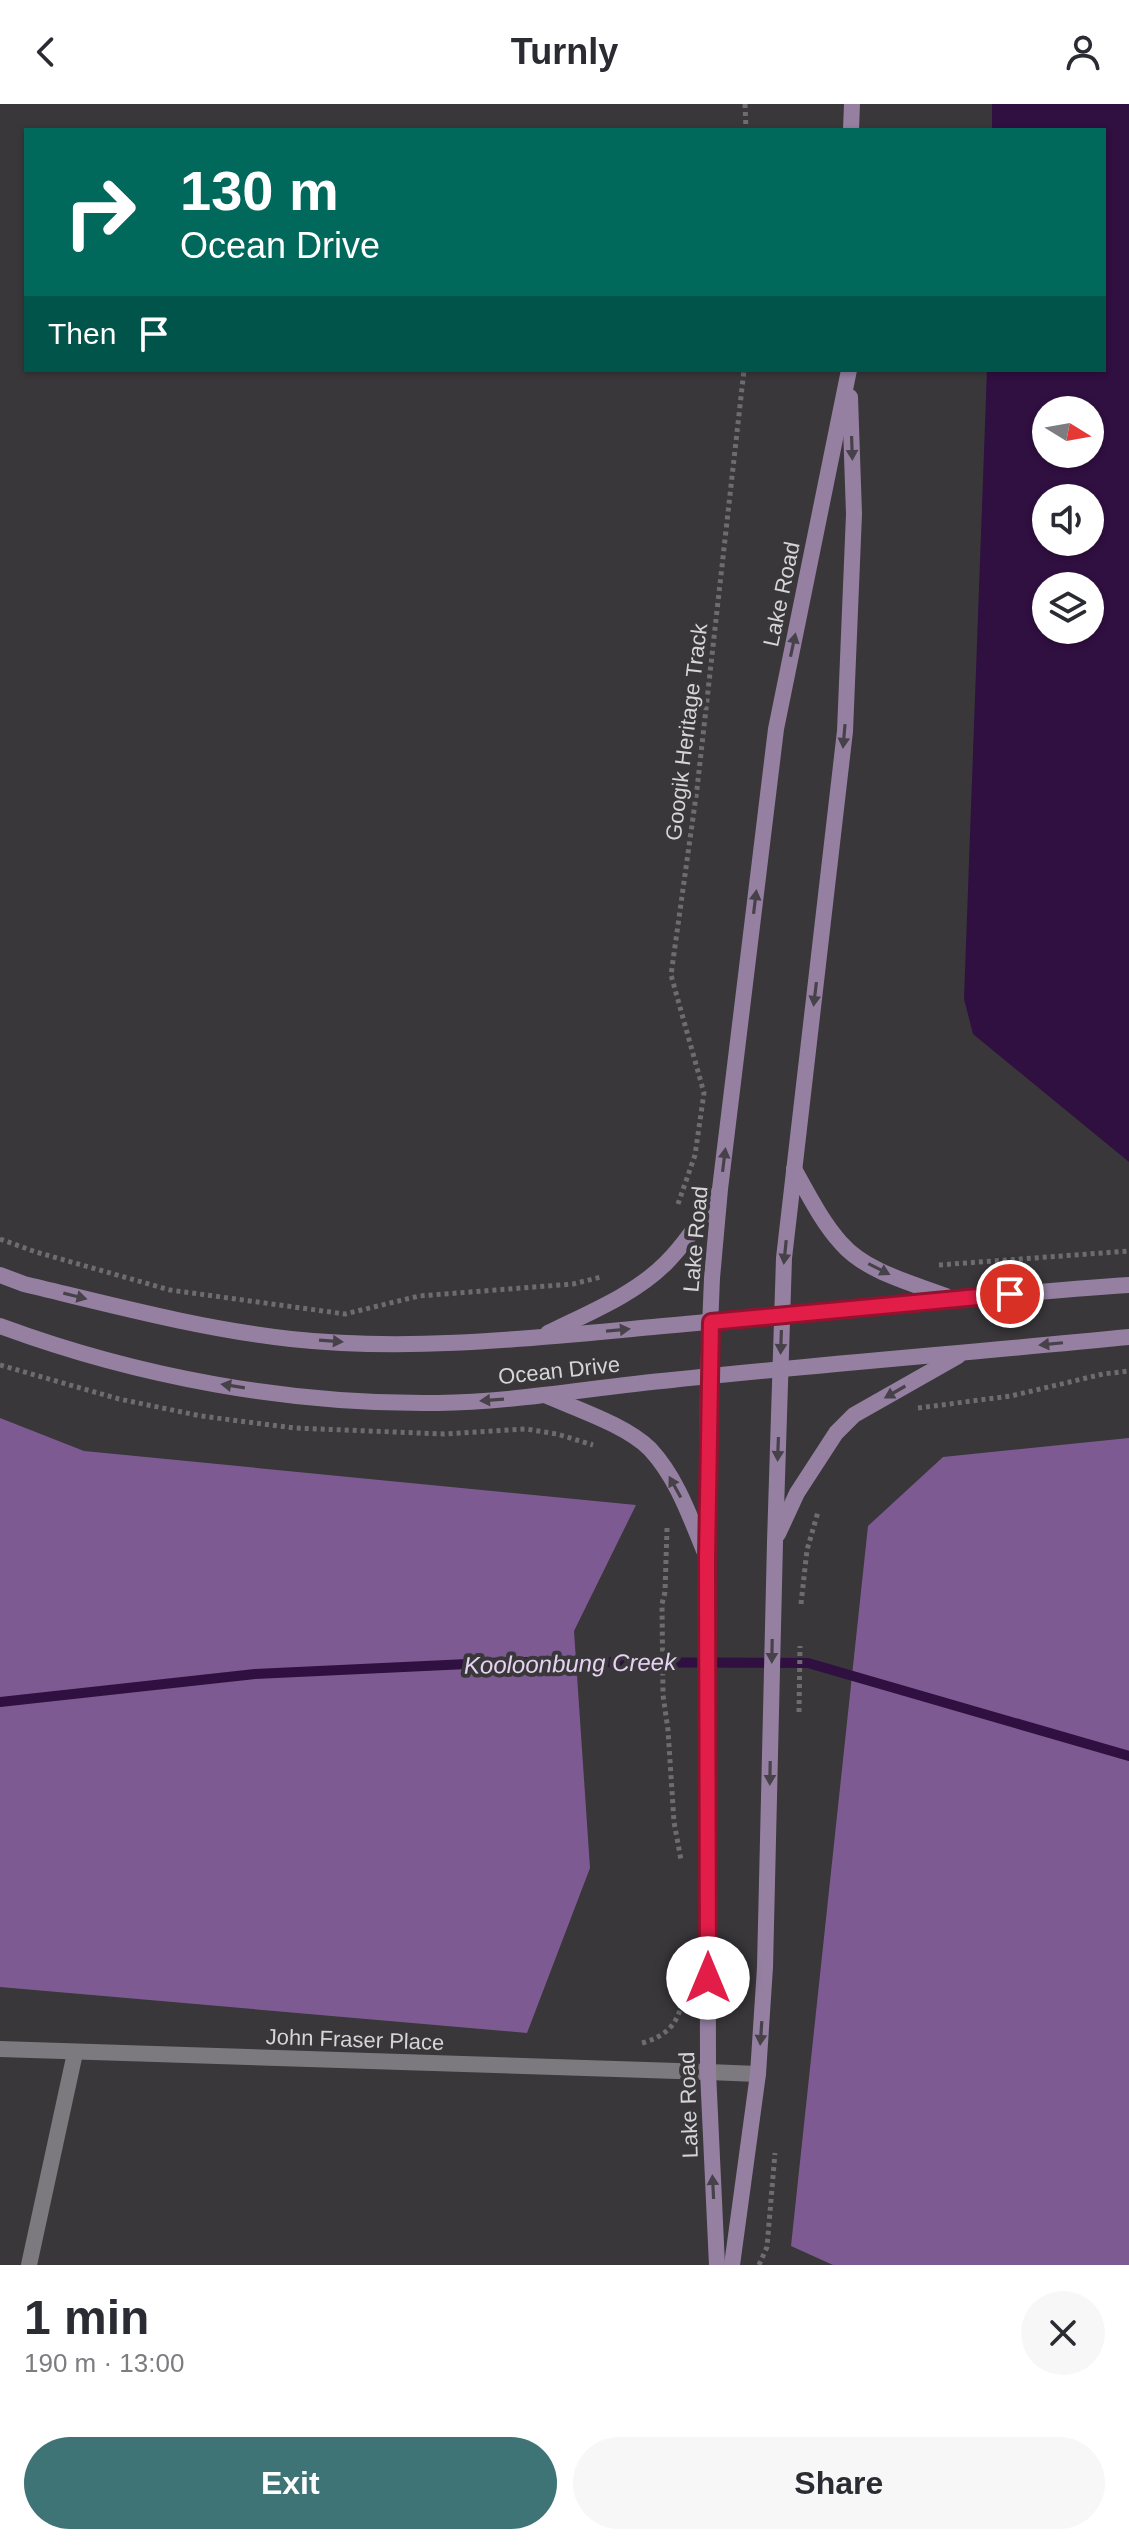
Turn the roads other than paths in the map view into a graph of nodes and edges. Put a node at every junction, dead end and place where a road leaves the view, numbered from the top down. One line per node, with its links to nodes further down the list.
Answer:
1 (852, 104): 2 (main road)
2 (851, 128)
3 (849, 372): 5 (main road, Lake Road, one-way to 5)
4 (849, 372): 6 (main road, Lake Road, one-way to 4)
5 (794, 1169): 9 (main road, one-way to 9); 10 (main road, Lake Road, one-way to 10)
6 (720, 1189): 11 (main road, Lake Road); 13 (main road)
7 (0, 1275): 13 (main road, Ocean Drive, one-way to 13)
8 (1129, 1285): 9 (main road, Ocean Drive)
9 (951, 1298): 10 (main road, Ocean Drive)
10 (782, 1314): 11 (main road, Ocean Drive); 16 (main road, Lake Road, one-way to 16)
11 (711, 1322): 13 (main road, Ocean Drive, one-way to 11); 17 (main road, Lake Road)
12 (0, 1326): 18 (main road, Ocean Drive, one-way to 12)
13 (540, 1337)
14 (1129, 1337): 15 (main road, Ocean Drive, one-way to 15)
15 (962, 1353): 16 (main road, Ocean Drive); 19 (main road, one-way to 19)
16 (780, 1371): 17 (main road, Ocean Drive); 19 (main road, Lake Road, one-way to 19)
17 (708, 1377): 18 (main road, Ocean Drive); 20 (main road, Lake Road)
18 (545, 1395): 20 (main road, one-way to 18)
19 (775, 1542): 24 (main road, Lake Road, one-way to 24)
20 (707, 1558): 23 (main road, Lake Road)
21 (0, 2049): 22 (street, John Fraser Place)
22 (75, 2053): 23 (street, John Fraser Place); 25 (street)
23 (708, 2072): 24 (street, John Fraser Place); 26 (main road, Lake Road, one-way to 23)
24 (758, 2074): 27 (main road, Lake Road)
25 (29, 2265)
26 (717, 2265)
27 (732, 2265)

